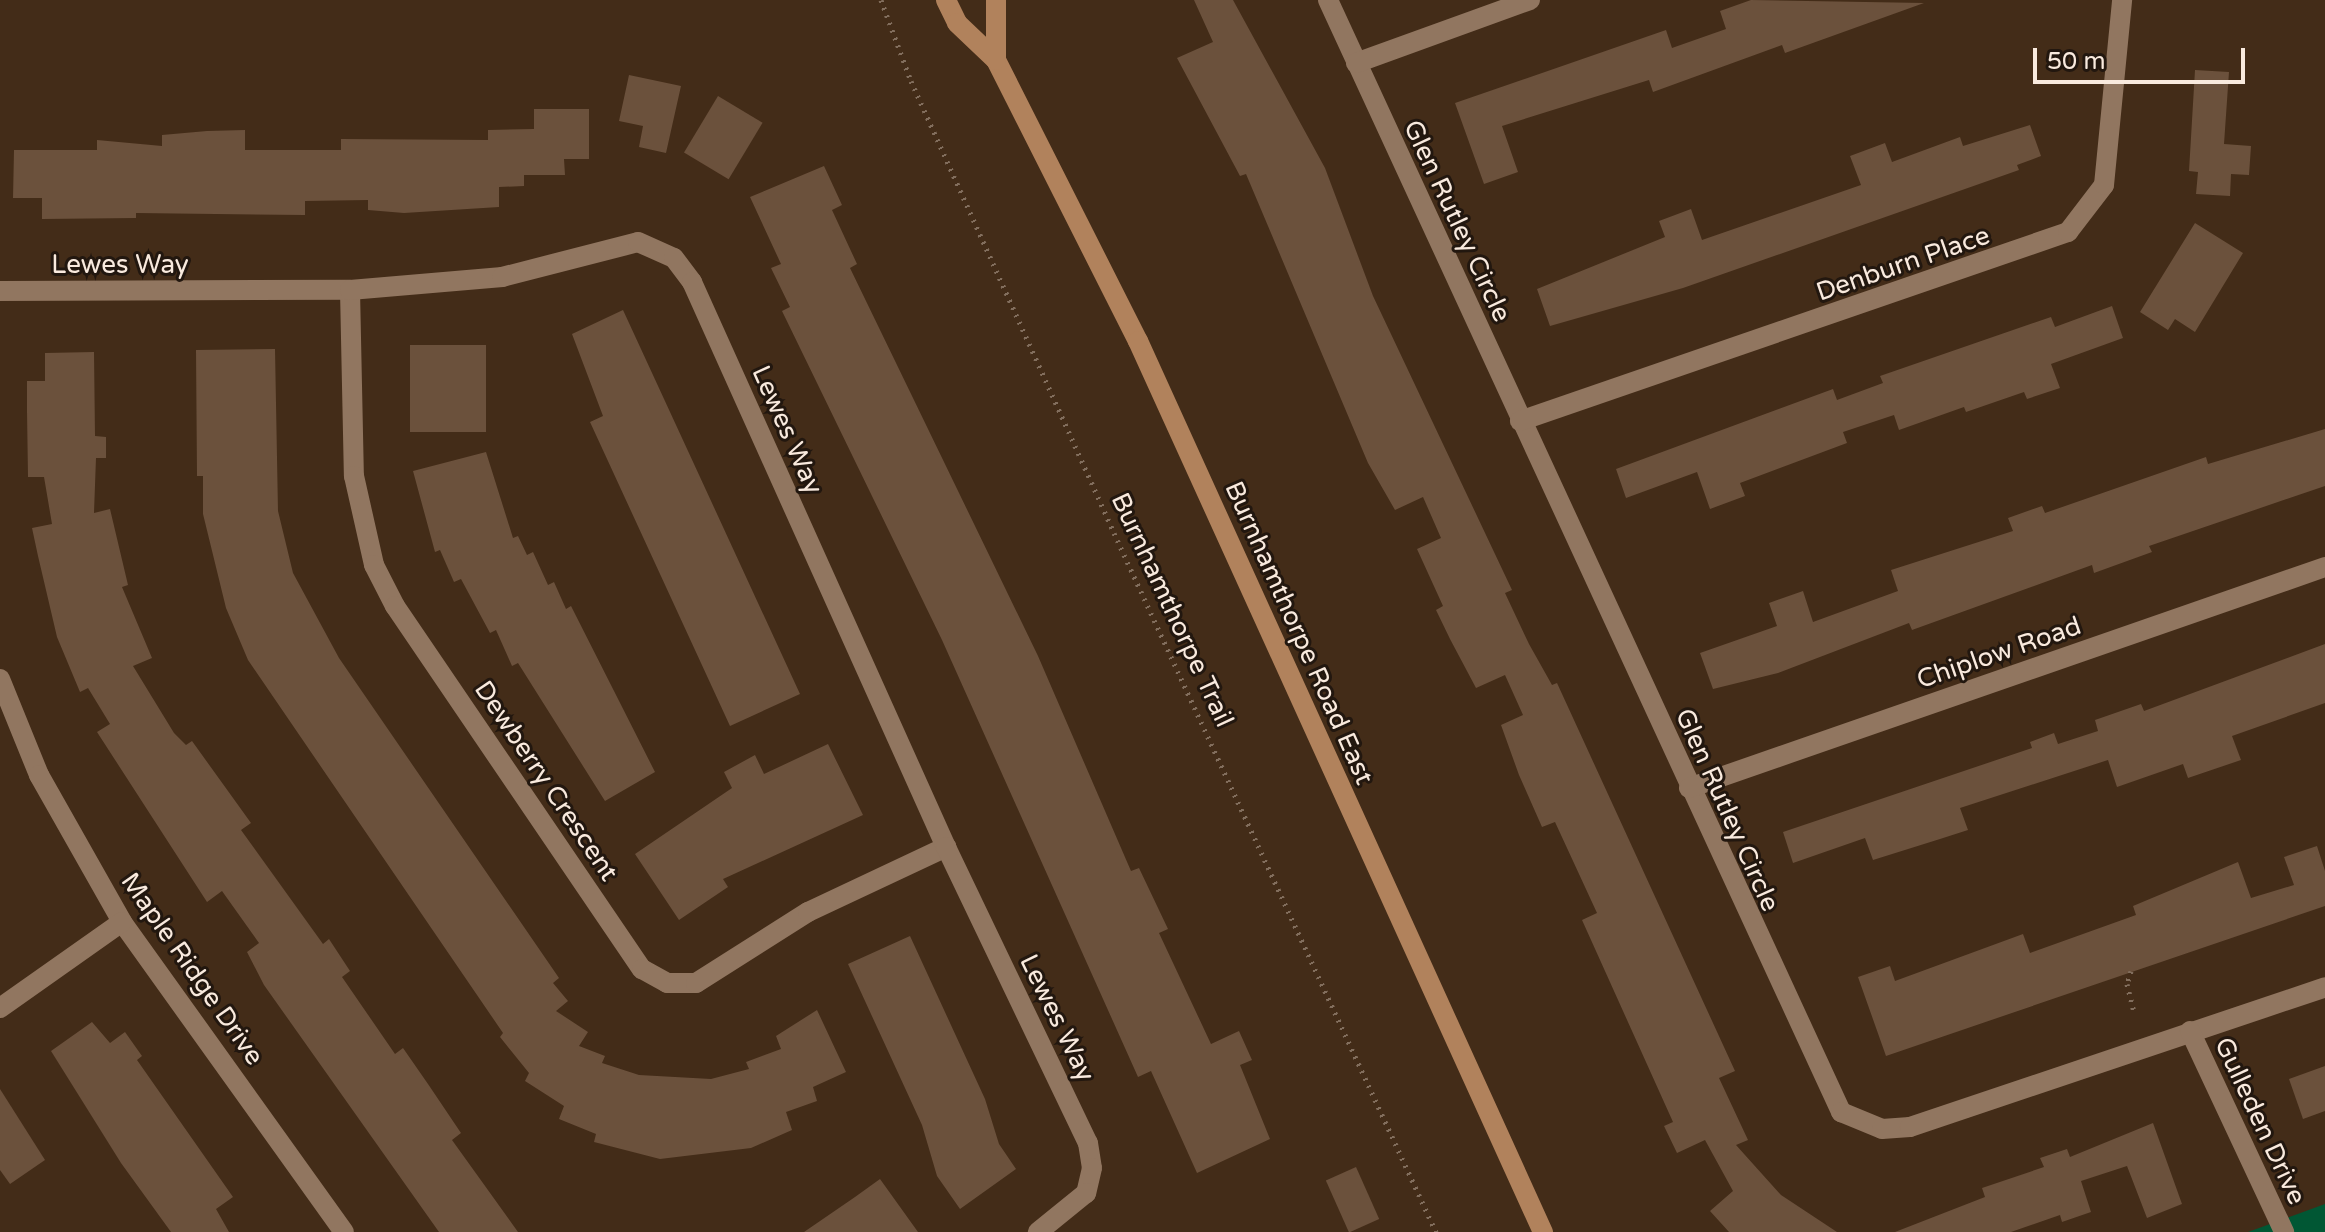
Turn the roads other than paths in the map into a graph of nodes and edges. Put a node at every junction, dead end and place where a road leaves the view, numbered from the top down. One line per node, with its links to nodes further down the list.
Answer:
1 (946, 0): 6 (main road, Burnhamthorpe Road East)
2 (996, 0): 6 (main road, Burnhamthorpe Road East)
3 (1328, 0): 7 (street, Glen Rutley Circle)
4 (1530, 0): 7 (street)
5 (2122, 0): 10 (street, Denburn Place)
6 (996, 60): 21 (main road, Burnhamthorpe Road East)
7 (1356, 63): 10 (street, Glen Rutley Circle)
8 (350, 290): 9 (street, Lewes Way); 14 (street, Lewes Way); 14 (street, Dewberry Crescent)
9 (0, 291)
10 (1520, 421): 13 (street, Glen Rutley Circle)
11 (2325, 567): 13 (street, Chiplow Road)
12 (0, 679): 15 (street, Maple Ridge Drive)
13 (1689, 788): 18 (street, Glen Rutley Circle)
14 (946, 847): 20 (street, Lewes Way)
15 (122, 922): 17 (street); 19 (street, Maple Ridge Drive)
16 (2325, 987): 18 (street, Glen Rutley Circle)
17 (0, 1008)
18 (2190, 1031): 22 (street, Gulleden Drive)
19 (344, 1232)
20 (1038, 1232)
21 (1543, 1232)
22 (2284, 1232)

